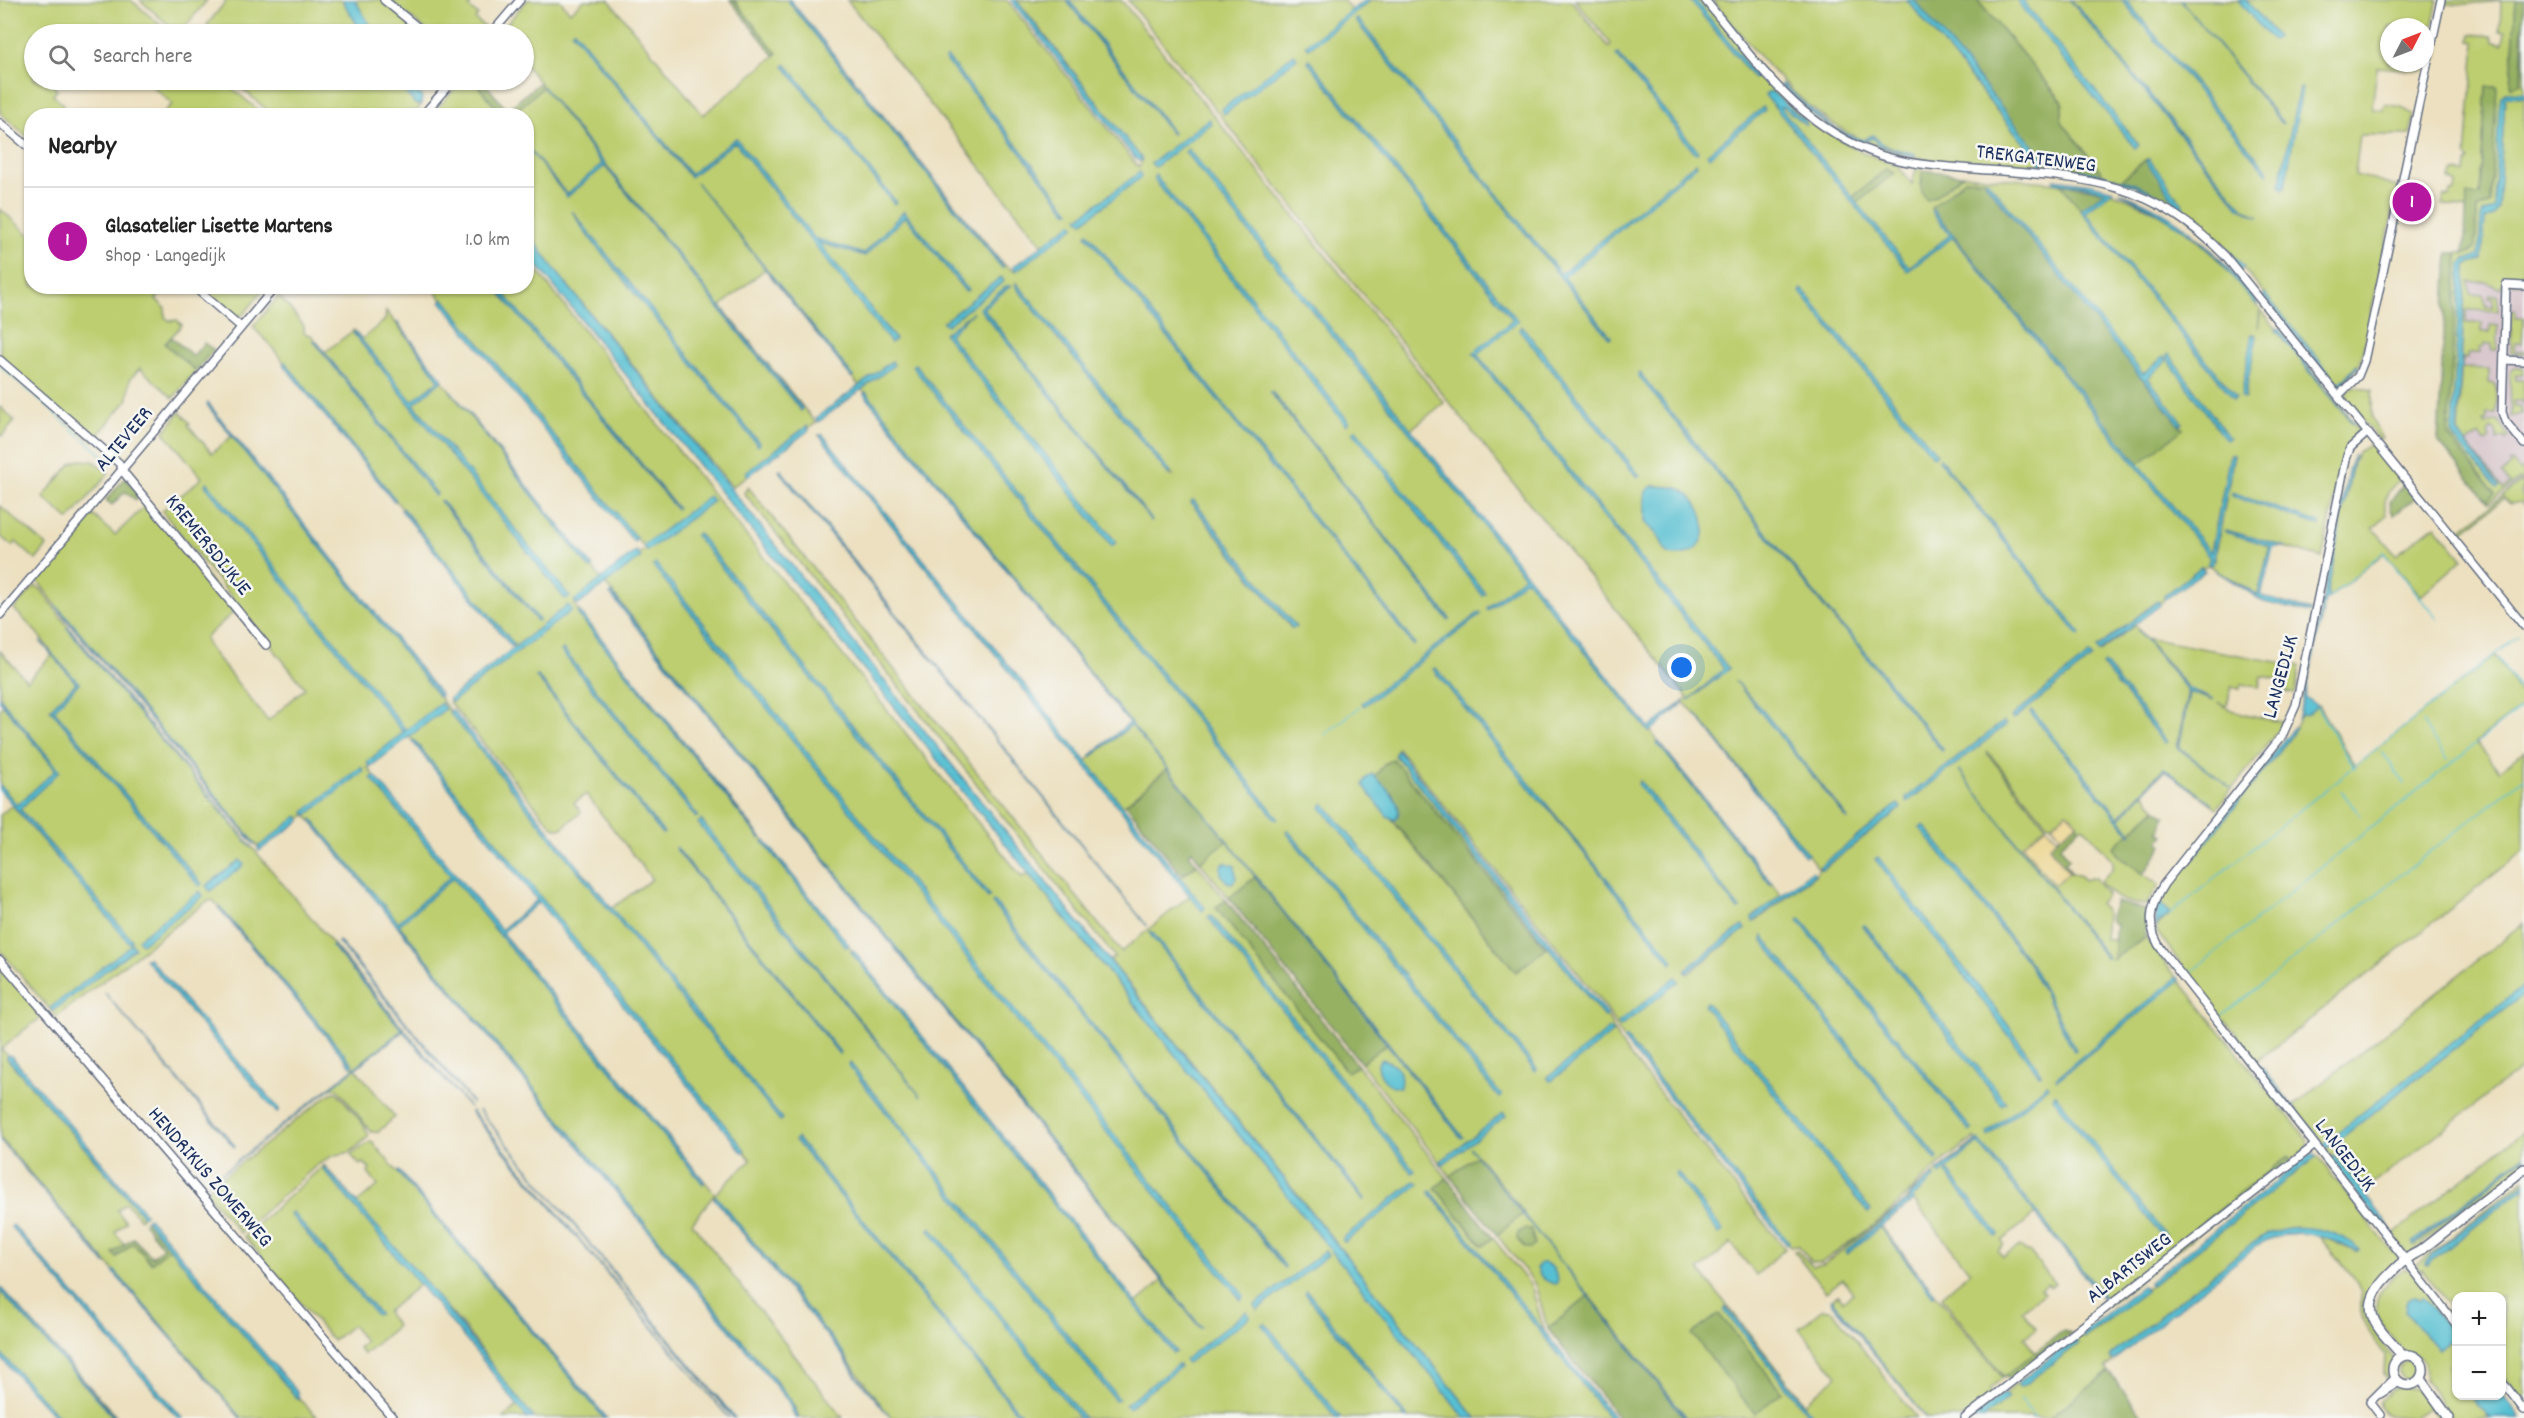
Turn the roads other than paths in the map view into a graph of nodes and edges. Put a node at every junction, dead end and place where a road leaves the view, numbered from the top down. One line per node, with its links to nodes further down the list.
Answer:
1 (384, 0): 5 (street)
2 (520, 0): 6 (street)
3 (1705, 0): 18 (street, TREKGATENWEG)
4 (2441, 0): 18 (street)
5 (414, 24)
6 (500, 24)
7 (444, 90): 8 (street)
8 (429, 108)
9 (0, 123): 10 (street)
10 (24, 143)
11 (2524, 286): 16 (street)
12 (202, 294): 14 (street)
13 (269, 294): 14 (street, ALTEVEER)
14 (241, 327): 21 (street, ALTEVEER)
15 (0, 360): 21 (street, KREMERSDIJKJE)
16 (2504, 360): 17 (street); 20 (street)
17 (2524, 361)
18 (2338, 396): 19 (street)
19 (2368, 432): 23 (street); 26 (street, LANGEDIJK)
20 (2524, 444)
21 (123, 469): 22 (street, ALTEVEER); 24 (street, KREMERSDIJKJE)
22 (0, 615)
23 (2524, 626)
24 (266, 645)
25 (0, 960): 36 (street, HENDRIKUS ZOMERWEG)
26 (2315, 1145): 28 (street, LANGEDIJK); 37 (street, ALBARTSWEG)
27 (2524, 1169): 28 (main road)
28 (2406, 1261): 29 (street, LANGEDIJK); 30 (main road)
29 (2452, 1318)
30 (2400, 1358): 31 (main road); 32 (main road)
31 (2397, 1380): 32 (main road); 35 (street)
32 (2418, 1381): 38 (main road)
33 (2506, 1386): 34 (street)
34 (2524, 1410)
35 (2380, 1415)
36 (393, 1418)
37 (1965, 1418)
38 (2448, 1418)

